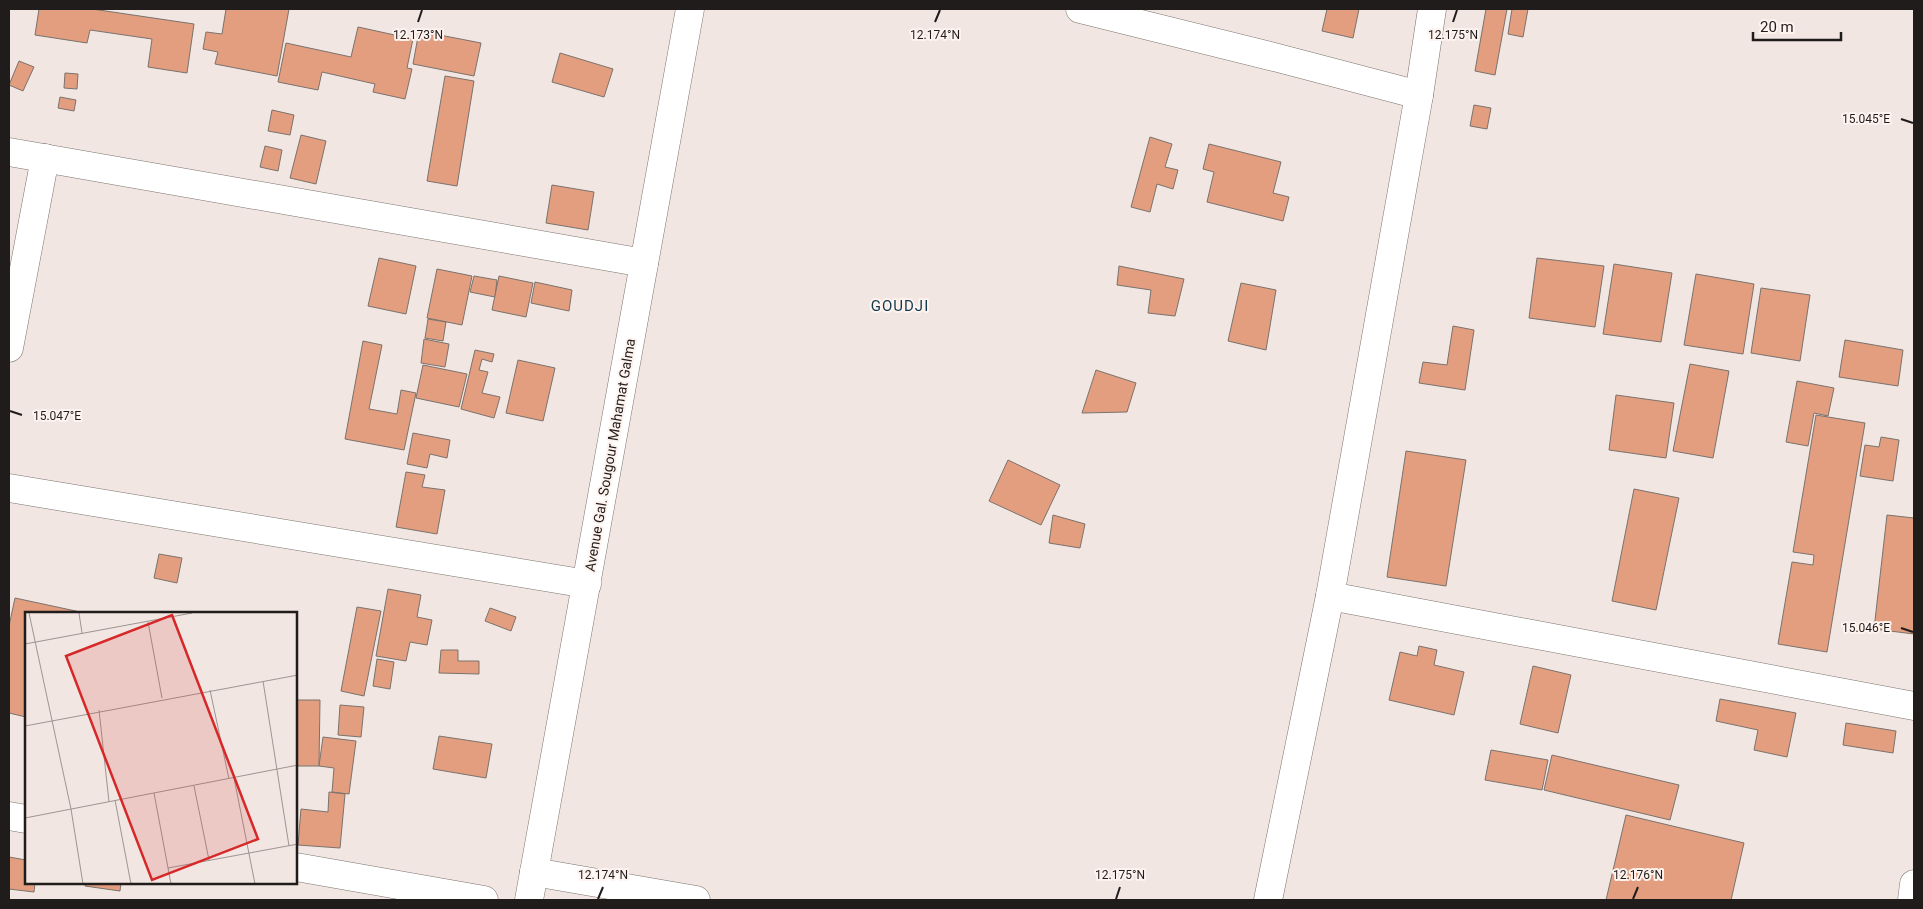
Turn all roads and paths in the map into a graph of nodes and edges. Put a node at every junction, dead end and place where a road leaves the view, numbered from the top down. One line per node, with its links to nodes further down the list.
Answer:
1 (690, 9): 7 (street, Avenue Gal. Sougour Mahamat Galma)
2 (1080, 9): 4 (street)
3 (1432, 9): 4 (street)
4 (1419, 96): 11 (street)
5 (9, 152): 6 (street)
6 (45, 158): 7 (street); 8 (street)
7 (644, 263): 10 (street, Avenue Gal. Sougour Mahamat Galma)
8 (9, 348)
9 (9, 488): 10 (street)
10 (587, 584): 16 (street, Avenue Gal. Sougour Mahamat Galma)
11 (1330, 596): 12 (street); 21 (street)
12 (1914, 706)
13 (9, 816): 14 (street)
14 (25, 819)
15 (298, 867): 18 (street)
16 (534, 872): 19 (street, Avenue Gal. Sougour Mahamat Galma); 20 (street)
17 (1914, 884): 22 (street)
18 (484, 900)
19 (529, 900)
20 (696, 900)
21 (1268, 900)
22 (1912, 900)

